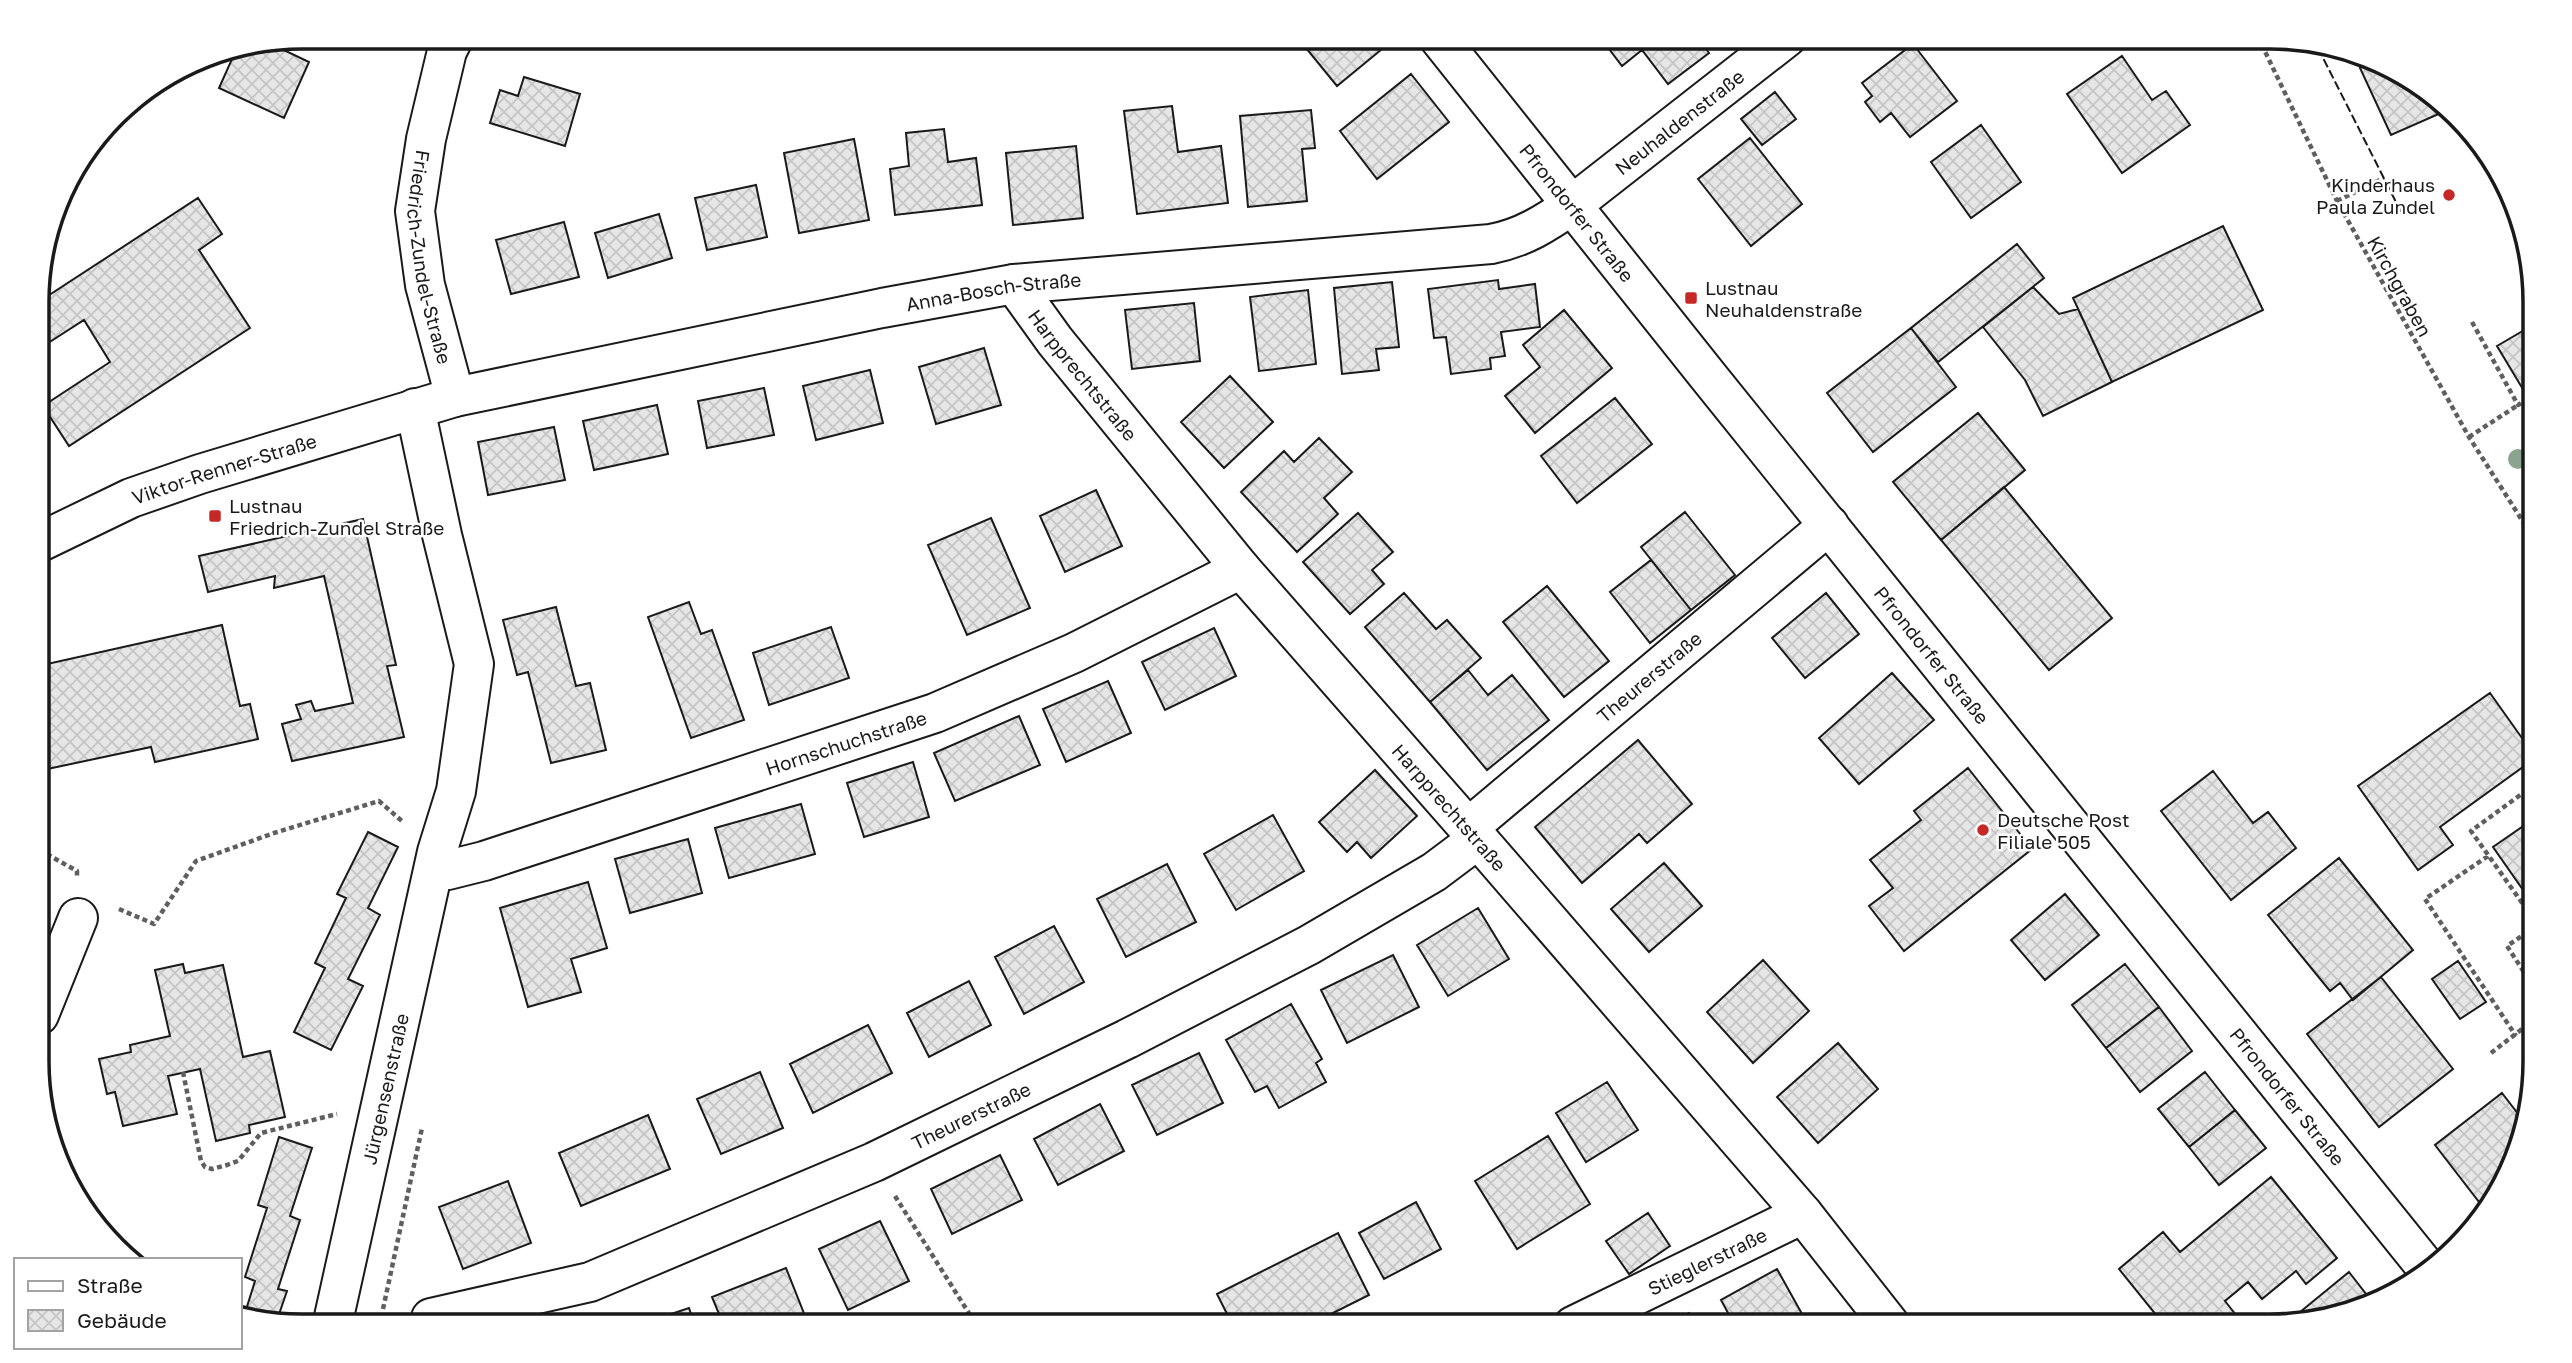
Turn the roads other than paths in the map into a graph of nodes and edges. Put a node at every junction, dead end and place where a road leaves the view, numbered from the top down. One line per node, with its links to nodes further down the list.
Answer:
1 (448, 49): 6 (street, Friedrich-Zundel-Straße)
2 (1448, 49): 4 (street, Pfrondorfer Straße)
3 (1772, 49): 4 (street, Neuhaldenstraße)
4 (1572, 205): 5 (street, Anna-Bosch-Straße); 8 (street, Pfrondorfer Straße)
5 (1014, 284): 6 (street, Anna-Bosch-Straße); 10 (street, Harpprechtstraße)
6 (455, 397): 7 (street, Anna-Bosch-Straße)
7 (415, 408): 9 (street, Viktor-Renner-Straße); 12 (street, Jürgensenstraße)
8 (1829, 525): 11 (street, Theurerstraße); 16 (street, Pfrondorfer Straße)
9 (49, 538)
10 (1241, 569): 11 (street, Harpprechtstraße); 12 (street, Hornschuchstraße)
11 (1473, 833): 15 (street, Harpprechtstraße); 18 (street, Theurerstraße)
12 (436, 860): 17 (street, Jürgensenstraße)
13 (78, 918): 14 (street)
14 (49, 990)
15 (1803, 1214): 19 (street, Stieglerstraße); 20 (street, Harpprechtstraße)
16 (2423, 1263)
17 (335, 1314)
18 (449, 1314)
19 (1598, 1314)
20 (1882, 1314)

